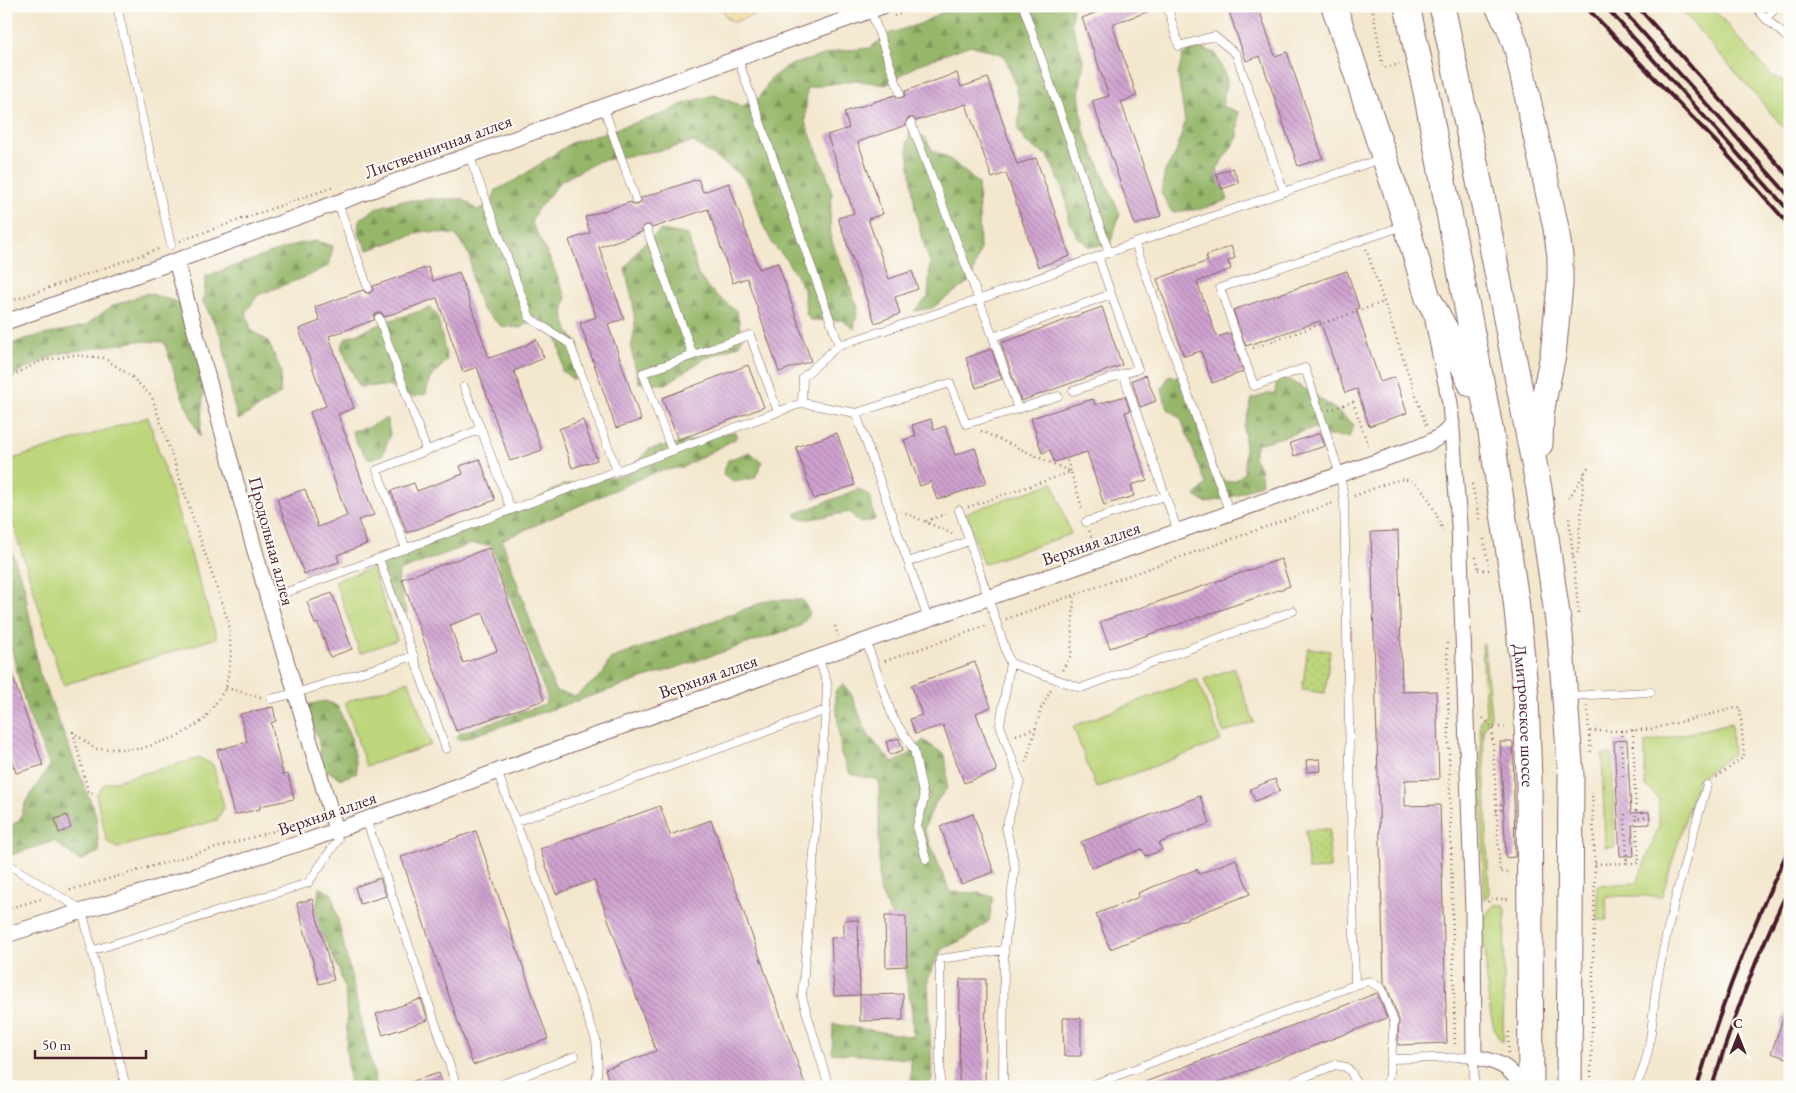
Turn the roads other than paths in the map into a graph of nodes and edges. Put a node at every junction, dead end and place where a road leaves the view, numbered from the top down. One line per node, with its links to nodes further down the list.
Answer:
1 (118, 6): 25 (lane)
2 (1023, 6): 26 (lane)
3 (1167, 6): 19 (lane)
4 (1334, 6): 18 (main road)
5 (1407, 6): 48 (main road, Дмитровское шоссе)
6 (1442, 6): 55 (main road)
7 (1498, 6): 55 (main road)
8 (1755, 6): 11 (lane)
9 (1777, 6): 11 (lane)
10 (877, 8): 13 (street, Лиственничная аллея); 14 (lane)
11 (1766, 19): 12 (lane)
12 (1788, 36)
13 (738, 58): 15 (street, Лиственничная аллея); 36 (lane)
14 (900, 93)
15 (603, 106): 17 (street, Лиственничная аллея); 20 (lane)
16 (911, 123): 32 (lane)
17 (469, 155): 21 (street, Лиственничная аллея); 53 (lane)
18 (1385, 158): 19 (lane); 22 (main road)
19 (1284, 192): 24 (lane)
20 (636, 200)
21 (338, 203): 28 (street, Лиственничная аллея); 29 (lane)
22 (1406, 225): 31 (main road); 54 (lane)
23 (647, 230): 37 (lane)
24 (1135, 243): 26 (lane); 59 (lane)
25 (171, 245)
26 (1109, 252): 27 (lane)
27 (1098, 256): 30 (lane); 32 (lane)
28 (176, 261): 34 (street, Лиственничная аллея); 67 (street, Продольная аллея)
29 (368, 288)
30 (1111, 294): 35 (lane); 38 (lane)
31 (1428, 298): 46 (street); 48 (main road)
32 (978, 300): 35 (lane); 36 (lane)
33 (379, 318): 50 (lane)
34 (6, 322)
35 (992, 337): 43 (lane)
36 (839, 344): 42 (lane)
37 (693, 355): 44 (lane); 51 (lane)
38 (1123, 374): 40 (lane); 56 (lane)
39 (464, 387): 47 (lane)
40 (1073, 391)
41 (1058, 396): 43 (lane)
42 (802, 403): 44 (lane); 45 (lane)
43 (1018, 409): 45 (lane)
44 (778, 412): 51 (lane)
45 (856, 413): 65 (lane)
46 (1452, 423): 49 (street, Верхняя аллея); 52 (street)
47 (481, 429): 50 (lane); 57 (lane)
48 (1491, 432): 108 (main road, Дмитровское шоссе)
49 (1420, 439): 52 (street, Верхняя аллея); 54 (street, Верхняя аллея)
50 (426, 449): 63 (lane)
51 (672, 451): 53 (lane)
52 (1455, 455): 93 (street)
53 (617, 471): 57 (lane)
54 (1340, 475): 59 (street, Верхняя аллея); 91 (lane)
55 (1538, 489): 76 (main road)
56 (1165, 496): 60 (lane); 61 (lane)
57 (511, 510): 63 (lane)
58 (959, 510): 62 (lane)
59 (1230, 514): 61 (street, Верхняя аллея)
60 (1086, 522)
61 (1178, 532): 66 (street, Верхняя аллея)
62 (970, 541): 65 (lane); 66 (lane)
63 (406, 549): 64 (lane)
64 (379, 558): 67 (lane); 71 (lane)
65 (908, 562): 69 (lane)
66 (988, 598): 69 (street, Верхняя аллея); 73 (lane)
67 (268, 599): 75 (street, Продольная аллея)
68 (1293, 611): 73 (lane)
69 (928, 619): 70 (street, Верхняя аллея)
70 (866, 641): 72 (street, Верхняя аллея); 85 (lane)
71 (414, 656): 75 (lane); 79 (lane)
72 (818, 657): 78 (lane); 80 (street, Верхняя аллея)
73 (1010, 663): 89 (lane)
74 (1651, 692): 76 (lane)
75 (296, 693): 77 (lane); 84 (street, Продольная аллея)
76 (1566, 696): 109 (main road)
77 (271, 699)
78 (826, 710): 83 (lane); 100 (lane)
79 (446, 749)
80 (497, 771): 82 (street, Верхняя аллея); 83 (lane)
81 (1707, 785): 110 (lane)
82 (366, 819): 84 (street, Верхняя аллея); 97 (lane)
83 (516, 822): 99 (lane)
84 (336, 830): 87 (street, Верхняя аллея); 90 (lane)
85 (926, 860)
86 (6, 863): 87 (lane)
87 (82, 910): 88 (street, Верхняя аллея); 90 (lane)
88 (6, 935)
89 (1004, 950): 101 (lane); 102 (lane)
90 (91, 951): 96 (lane)
91 (1355, 985): 94 (lane); 95 (lane)
92 (575, 1056): 98 (lane)
93 (1474, 1056): 94 (lane); 106 (lane); 107 (street)
94 (1391, 1058): 105 (lane)
95 (1090, 1086)
96 (126, 1087)
97 (457, 1087)
98 (495, 1087)
99 (594, 1087)
100 (829, 1087)
101 (940, 1087)
102 (1003, 1087)
103 (1279, 1087): 104 (lane)
104 (1358, 1087)
105 (1388, 1087)
106 (1474, 1087)
107 (1520, 1087)
108 (1531, 1087)
109 (1569, 1087)
110 (1635, 1087)

